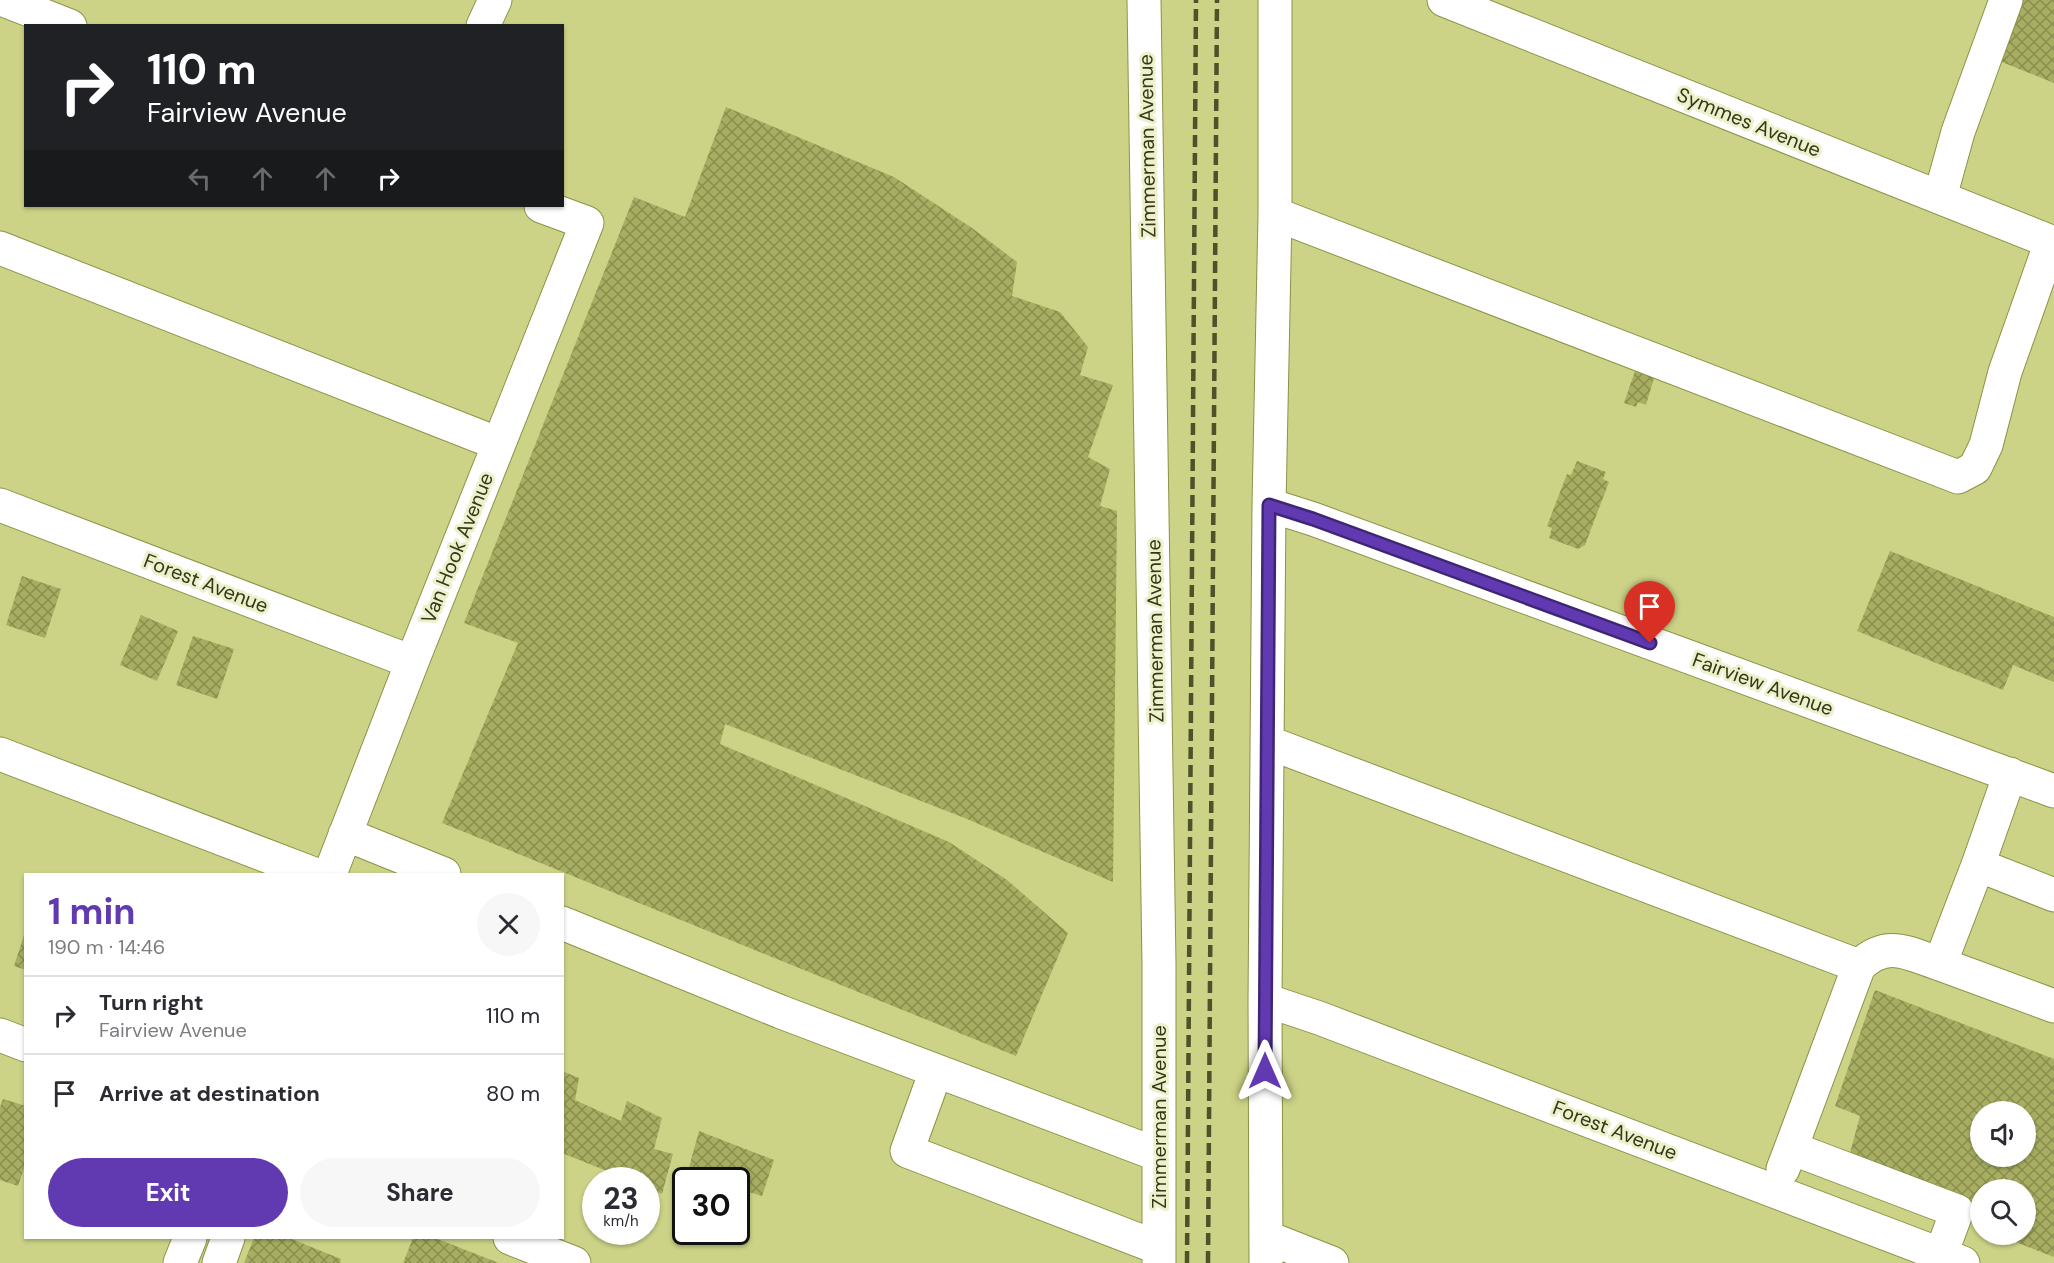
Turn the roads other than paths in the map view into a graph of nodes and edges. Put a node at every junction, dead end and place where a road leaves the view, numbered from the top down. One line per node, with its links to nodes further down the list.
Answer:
1 (4, 0): 7 (street)
2 (495, 0): 8 (street)
3 (1144, 0): 37 (street, Zimmerman Avenue)
4 (1275, 0): 11 (street)
5 (1444, 0): 9 (street, Symmes Avenue)
6 (2006, 0): 9 (street)
7 (65, 24)
8 (484, 24)
9 (1940, 197): 12 (street, Symmes Avenue)
10 (544, 207): 14 (street, Van Hook Avenue)
11 (1275, 214): 12 (street); 16 (street)
12 (2053, 243)
13 (0, 248): 14 (street)
14 (499, 444): 17 (street, Van Hook Avenue)
15 (0, 504): 17 (street, Forest Avenue)
16 (1269, 505): 18 (street); 20 (street, Fairview Avenue)
17 (412, 662): 22 (street, Van Hook Avenue)
18 (1267, 742): 30 (street); 31 (street)
19 (0, 754): 24 (street)
20 (2010, 774): 21 (street, Fairview Avenue); 23 (street)
21 (2054, 791)
22 (345, 834): 25 (street, Van Hook Avenue); 26 (street)
23 (1978, 865): 27 (street); 29 (street)
24 (311, 873)
25 (330, 873)
26 (442, 873)
27 (2054, 895)
28 (564, 924): 35 (street)
29 (1940, 964): 30 (street); 32 (street)
30 (1859, 966): 36 (street)
31 (1265, 1000): 38 (street, Forest Avenue); 42 (street)
32 (2054, 1006)
33 (0, 1035): 34 (street)
34 (24, 1044)
35 (936, 1071): 37 (street); 43 (street)
36 (1791, 1148): 38 (street); 44 (street)
37 (1159, 1155): 43 (street, Zimmerman Avenue)
38 (1774, 1191): 44 (street, Forest Avenue)
39 (190, 1239): 45 (street)
40 (228, 1239): 46 (street)
41 (513, 1239): 47 (street)
42 (1266, 1250): 48 (street)
43 (1159, 1256)
44 (1952, 1259)
45 (180, 1263)
46 (219, 1263)
47 (574, 1263)
48 (1332, 1263)

